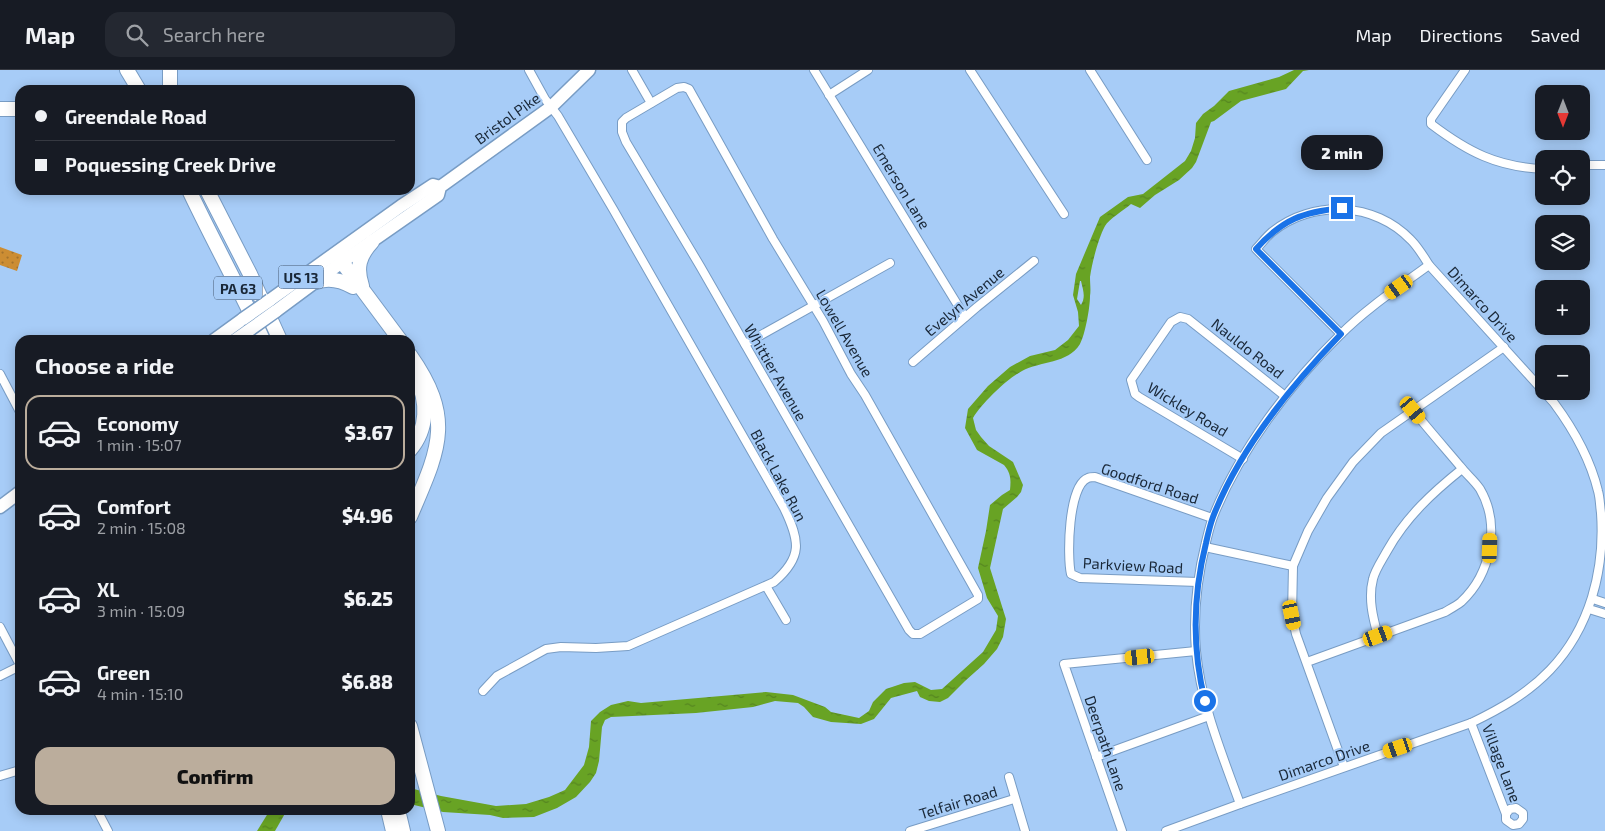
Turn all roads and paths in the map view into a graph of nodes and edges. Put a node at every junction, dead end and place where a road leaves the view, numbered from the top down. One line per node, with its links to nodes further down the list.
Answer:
1 (118, 70): 12 (highway)
2 (127, 70): 13 (highway)
3 (170, 70): 14 (highway)
4 (529, 70): 17 (street, Black Lake Run)
5 (589, 70): 17 (main road, Bristol Pike / US 13)
6 (632, 70): 16 (street)
7 (814, 70): 15 (street, Emerson Lane)
8 (868, 70): 15 (street)
9 (970, 70): 29 (street)
10 (1090, 70): 20 (street)
11 (1465, 70): 23 (street)
12 (128, 85)
13 (136, 85)
14 (170, 85)
15 (830, 95): 41 (street, Emerson Lane)
16 (650, 103): 39 (street, Lowell Avenue); 51 (street, Whittier Avenue)
17 (551, 107): 24 (main road, Bristol Pike / US 13); 71 (street, Black Lake Run)
18 (15, 109): 19 (highway)
19 (0, 110)
20 (1147, 160)
21 (1605, 165): 22 (street)
22 (1590, 166)
23 (1535, 169)
24 (440, 187): 31 (main road, Bristol Pike / US 13); 32 (main road, Bristol Pike / US 13)
25 (183, 195): 30 (highway)
26 (191, 195): 30 (highway)
27 (202, 195): 36 (highway)
28 (210, 195): 36 (highway)
29 (1064, 214)
30 (211, 237): 47 (highway, PA 63)
31 (372, 242): 32 (main road, Bristol Pike / US 13); 38 (highway)
32 (337, 260): 37 (main road, Bristol Pike / US 13); 38 (highway); 40 (main road, Bristol Pike / US 13)
33 (1034, 261): 41 (street, Evelyn Avenue)
34 (890, 262): 39 (street)
35 (1429, 265): 44 (street); 44 (street, Dimarco Drive); 52 (street, Dimarco Drive)
36 (250, 274): 48 (highway, PA 63)
37 (316, 282): 38 (highway); 40 (main road, Bristol Pike / US 13)
38 (357, 287): 49 (highway); 50 (highway)
39 (814, 305): 51 (street); 78 (street, Lowell Avenue)
40 (273, 306): 43 (main road, Bristol Pike / US 13, bridge)
41 (965, 317): 54 (street, Evelyn Avenue)
42 (1193, 322): 57 (street, Nauldo Road); 61 (street, Wickley Road)
43 (245, 325): 45 (main road, Bristol Pike / US 13); 46 (main road, Bristol Pike / US 13)
44 (1341, 334): 57 (street)
45 (224, 335)
46 (239, 335)
47 (261, 335)
48 (278, 335)
49 (387, 335)
50 (396, 335)
51 (745, 344): 78 (street, Whittier Avenue)
52 (1504, 347): 59 (street); 72 (street, Dimarco Drive)
53 (415, 362): 64 (highway)
54 (913, 362)
55 (0, 374): 58 (street)
56 (415, 376): 60 (highway)
57 (1285, 396): 61 (street)
58 (15, 402)
59 (1413, 410): 62 (street); 68 (street)
60 (415, 442)
61 (1243, 459): 66 (street)
62 (1462, 469): 79 (street); 79 (street)
63 (15, 496): 65 (main road)
64 (415, 505)
65 (0, 507)
66 (1212, 518): 67 (street); 69 (street, Goodford Road)
67 (1205, 547): 68 (street); 70 (street)
68 (1294, 566): 82 (street)
69 (1070, 571): 70 (street, Parkview Road)
70 (1198, 582): 80 (street)
71 (766, 586): 76 (street); 85 (street, Black Lake Run)
72 (1593, 599): 73 (street); 74 (street, Dimarco Drive)
73 (1605, 603)
74 (1589, 609): 75 (street); 87 (street, Dimarco Drive)
75 (1605, 614)
76 (786, 620)
77 (0, 627): 81 (street)
78 (910, 630)
79 (1378, 636): 82 (street)
80 (1196, 651): 86 (street); 89 (street, Deerpath Lane)
81 (15, 656)
82 (1307, 662): 91 (street)
83 (15, 668): 84 (street)
84 (0, 676)
85 (483, 691)
86 (1209, 716): 89 (street); 97 (street)
87 (1471, 723): 91 (street, Dimarco Drive); 99 (street, Village Lane)
88 (415, 750): 95 (highway)
89 (1096, 757): 110 (street, Deerpath Lane)
90 (415, 763): 95 (highway)
91 (1344, 767): 97 (street, Dimarco Drive)
92 (15, 772): 93 (street)
93 (0, 776)
94 (1009, 777): 96 (street)
95 (423, 788): 98 (highway)
96 (1014, 799): 108 (street, Telfair Road); 109 (street)
97 (1240, 804): 111 (street, Dimarco Drive)
98 (430, 812): 106 (highway); 107 (highway)
99 (1506, 814)
100 (100, 815): 103 (street)
101 (389, 815): 104 (highway)
102 (399, 815): 105 (highway)
103 (108, 831)
104 (393, 831)
105 (403, 831)
106 (430, 831)
107 (438, 831)
108 (910, 831)
109 (1024, 831)
110 (1122, 831)
111 (1166, 831)

